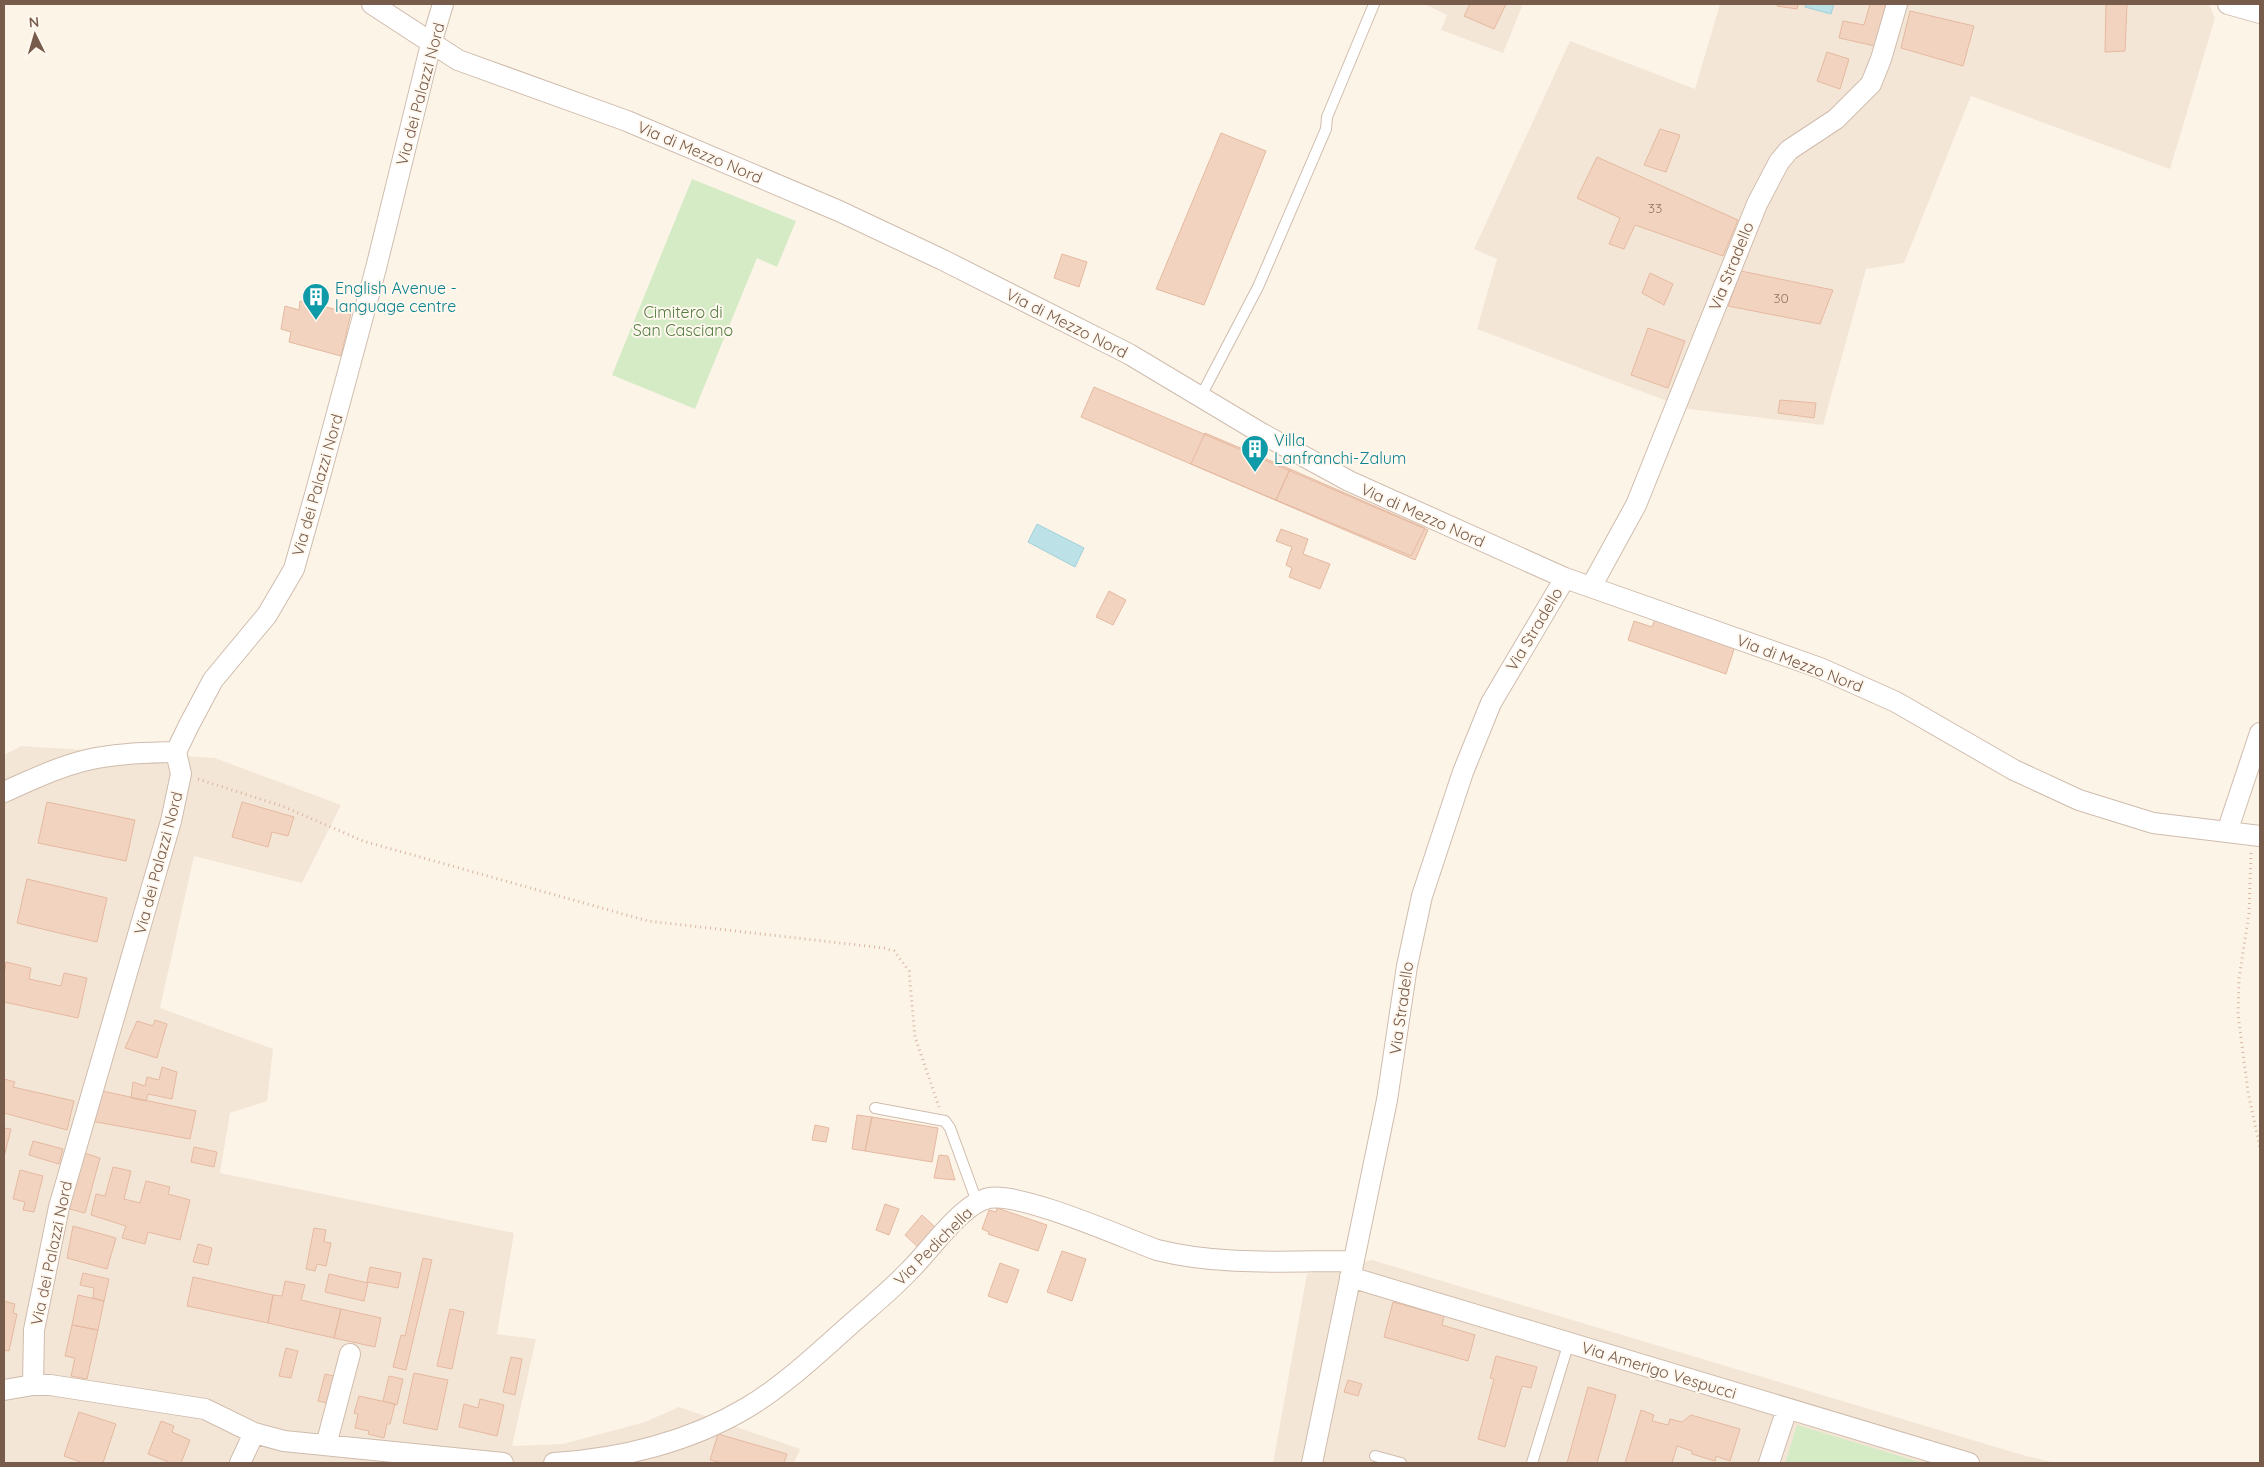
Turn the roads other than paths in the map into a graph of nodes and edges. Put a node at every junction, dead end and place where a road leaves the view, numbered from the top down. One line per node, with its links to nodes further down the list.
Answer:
1 (372, 4): 7 (street, Via di Mezzo Nord)
2 (443, 4): 7 (street, Via dei Palazzi Nord)
3 (1374, 4): 8 (lane)
4 (1897, 4): 10 (street, Via Stradello)
5 (2228, 4): 6 (street)
6 (2260, 13)
7 (431, 44): 8 (street, Via di Mezzo Nord); 12 (street, Via dei Palazzi Nord)
8 (1201, 396): 9 (street, Via di Mezzo Nord)
9 (1565, 578): 10 (street, Via di Mezzo Nord); 18 (street, Via Stradello)
10 (1591, 587): 14 (street, Via di Mezzo Nord)
11 (2260, 733): 14 (street)
12 (176, 752): 13 (street); 21 (street, Via dei Palazzi Nord)
13 (4, 792)
14 (2227, 832): 15 (street, Via di Mezzo Nord)
15 (2256, 835)
16 (875, 1108): 17 (lane)
17 (977, 1202): 18 (street, Via Pedichella); 30 (street, Via Pedichella)
18 (1351, 1269): 19 (street, Via Amerigo Vespucci); 31 (street, Via Stradello)
19 (1569, 1342): 23 (street, Via Amerigo Vespucci); 33 (lane)
20 (350, 1354): 25 (street)
21 (32, 1385): 22 (street); 24 (street)
22 (4, 1390)
23 (1787, 1409): 34 (street); 35 (street, Via Amerigo Vespucci)
24 (254, 1433): 25 (street); 28 (street)
25 (326, 1445): 26 (street)
26 (373, 1456): 29 (street)
27 (1375, 1456): 32 (lane)
28 (240, 1463)
29 (503, 1463)
30 (554, 1463)
31 (1312, 1463)
32 (1401, 1463)
33 (1532, 1463)
34 (1769, 1463)
35 (1969, 1463)

